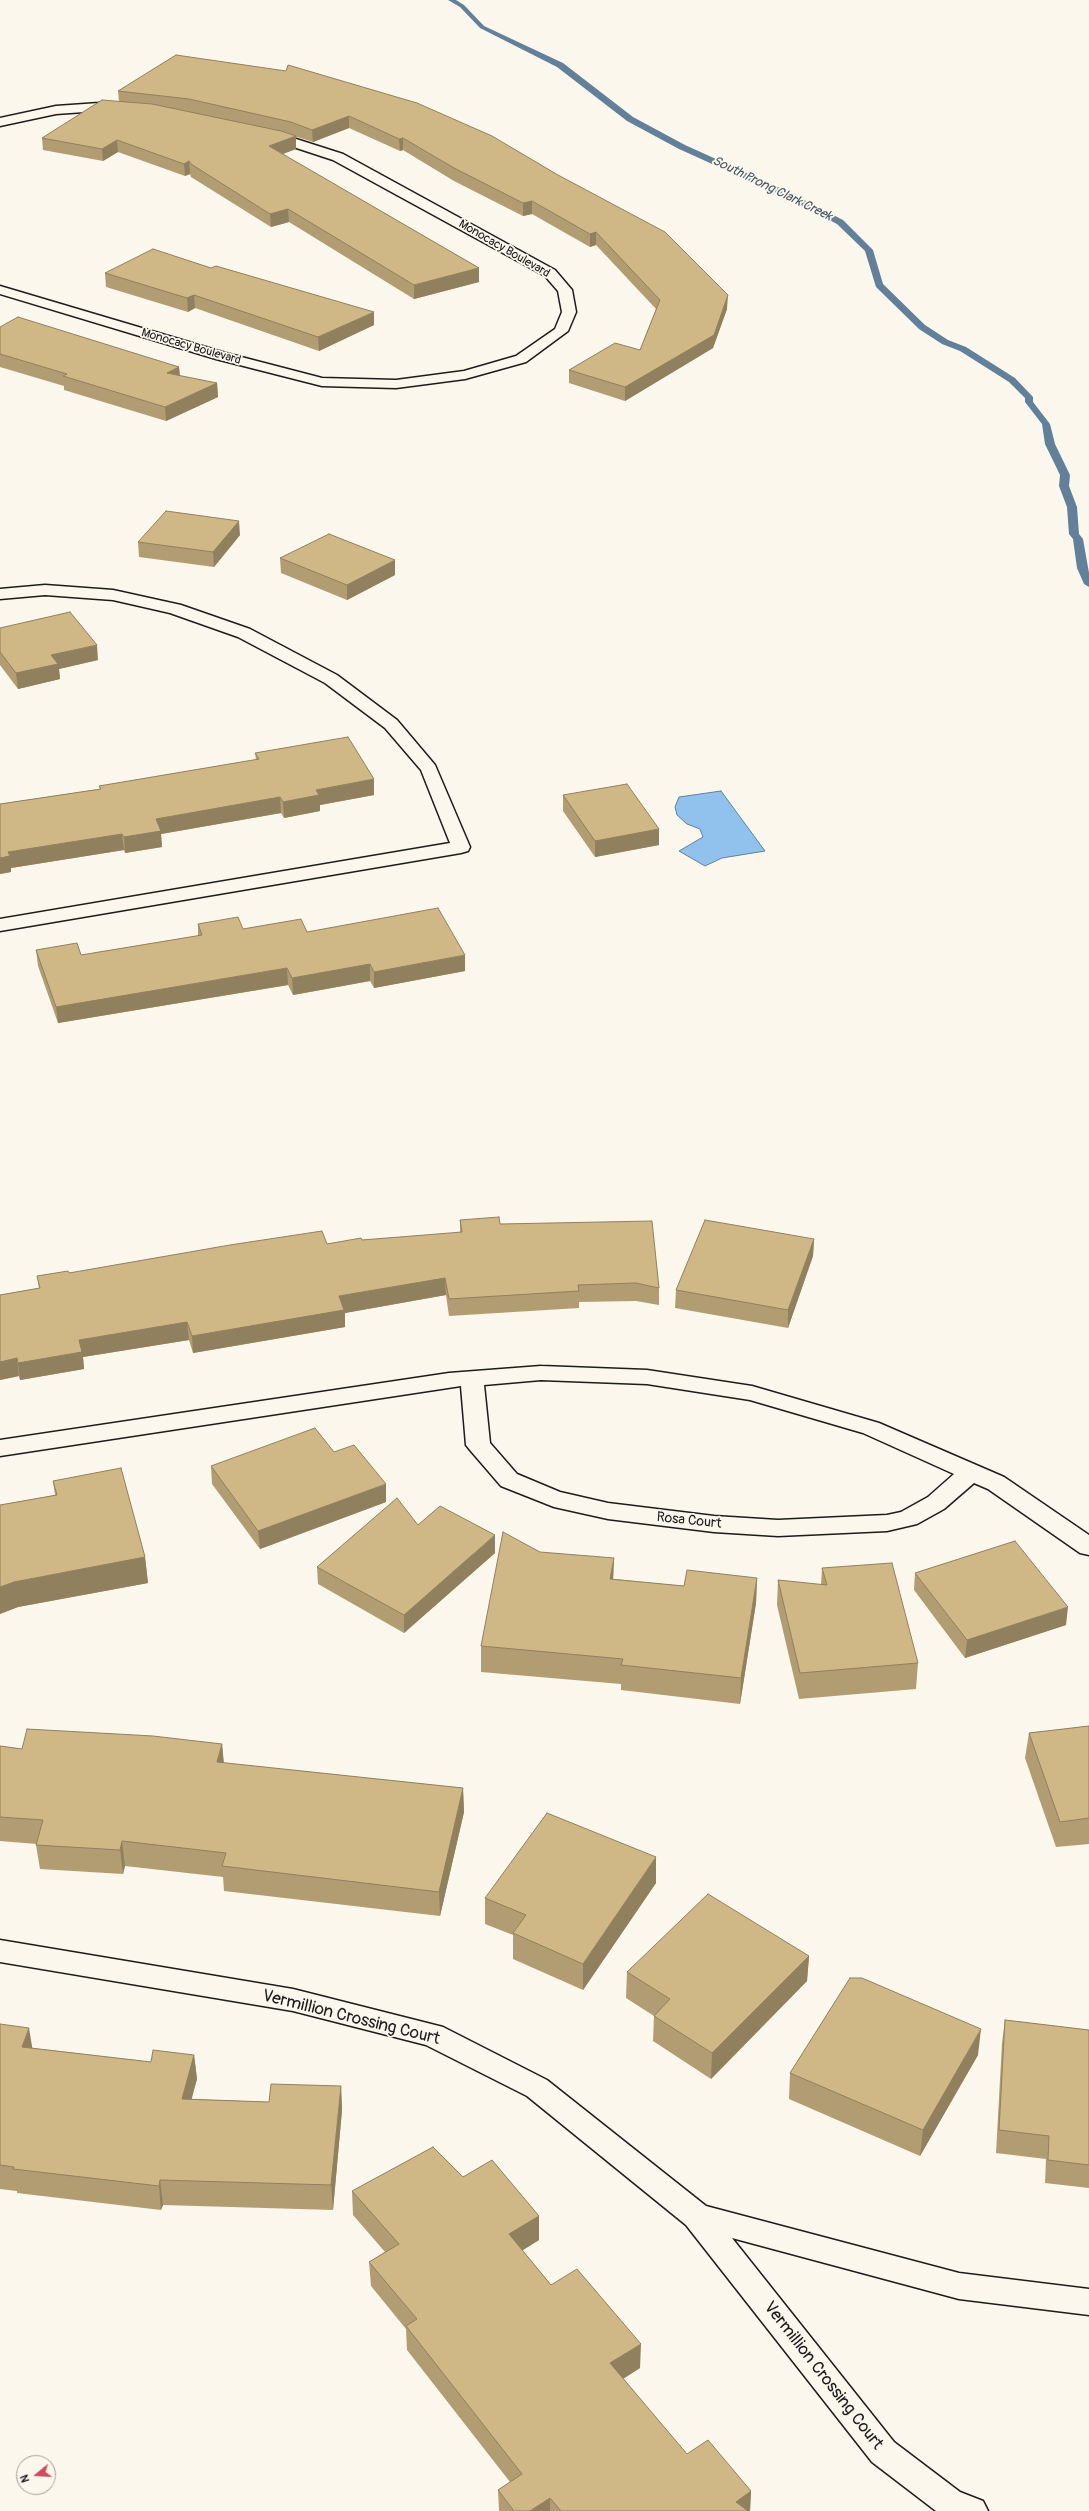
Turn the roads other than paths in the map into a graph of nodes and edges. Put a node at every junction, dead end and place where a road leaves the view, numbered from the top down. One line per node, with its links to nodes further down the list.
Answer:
1 (130, 110): 2 (street)
2 (0, 122)
3 (253, 130): 4 (street, Monocacy Boulevard)
4 (4, 294)
5 (0, 594): 6 (street)
6 (0, 925)
7 (472, 1378): 8 (street); 9 (street); 9 (street, Rosa Court)
8 (0, 1448)
9 (971, 1472): 10 (street)
10 (1089, 1547)
11 (0, 1951): 12 (street, Vermillion Crossing Court)
12 (697, 2216): 13 (street, Vermillion Crossing Court); 14 (street, Vermillion Crossing Court)
13 (1089, 2302)
14 (972, 2511)

